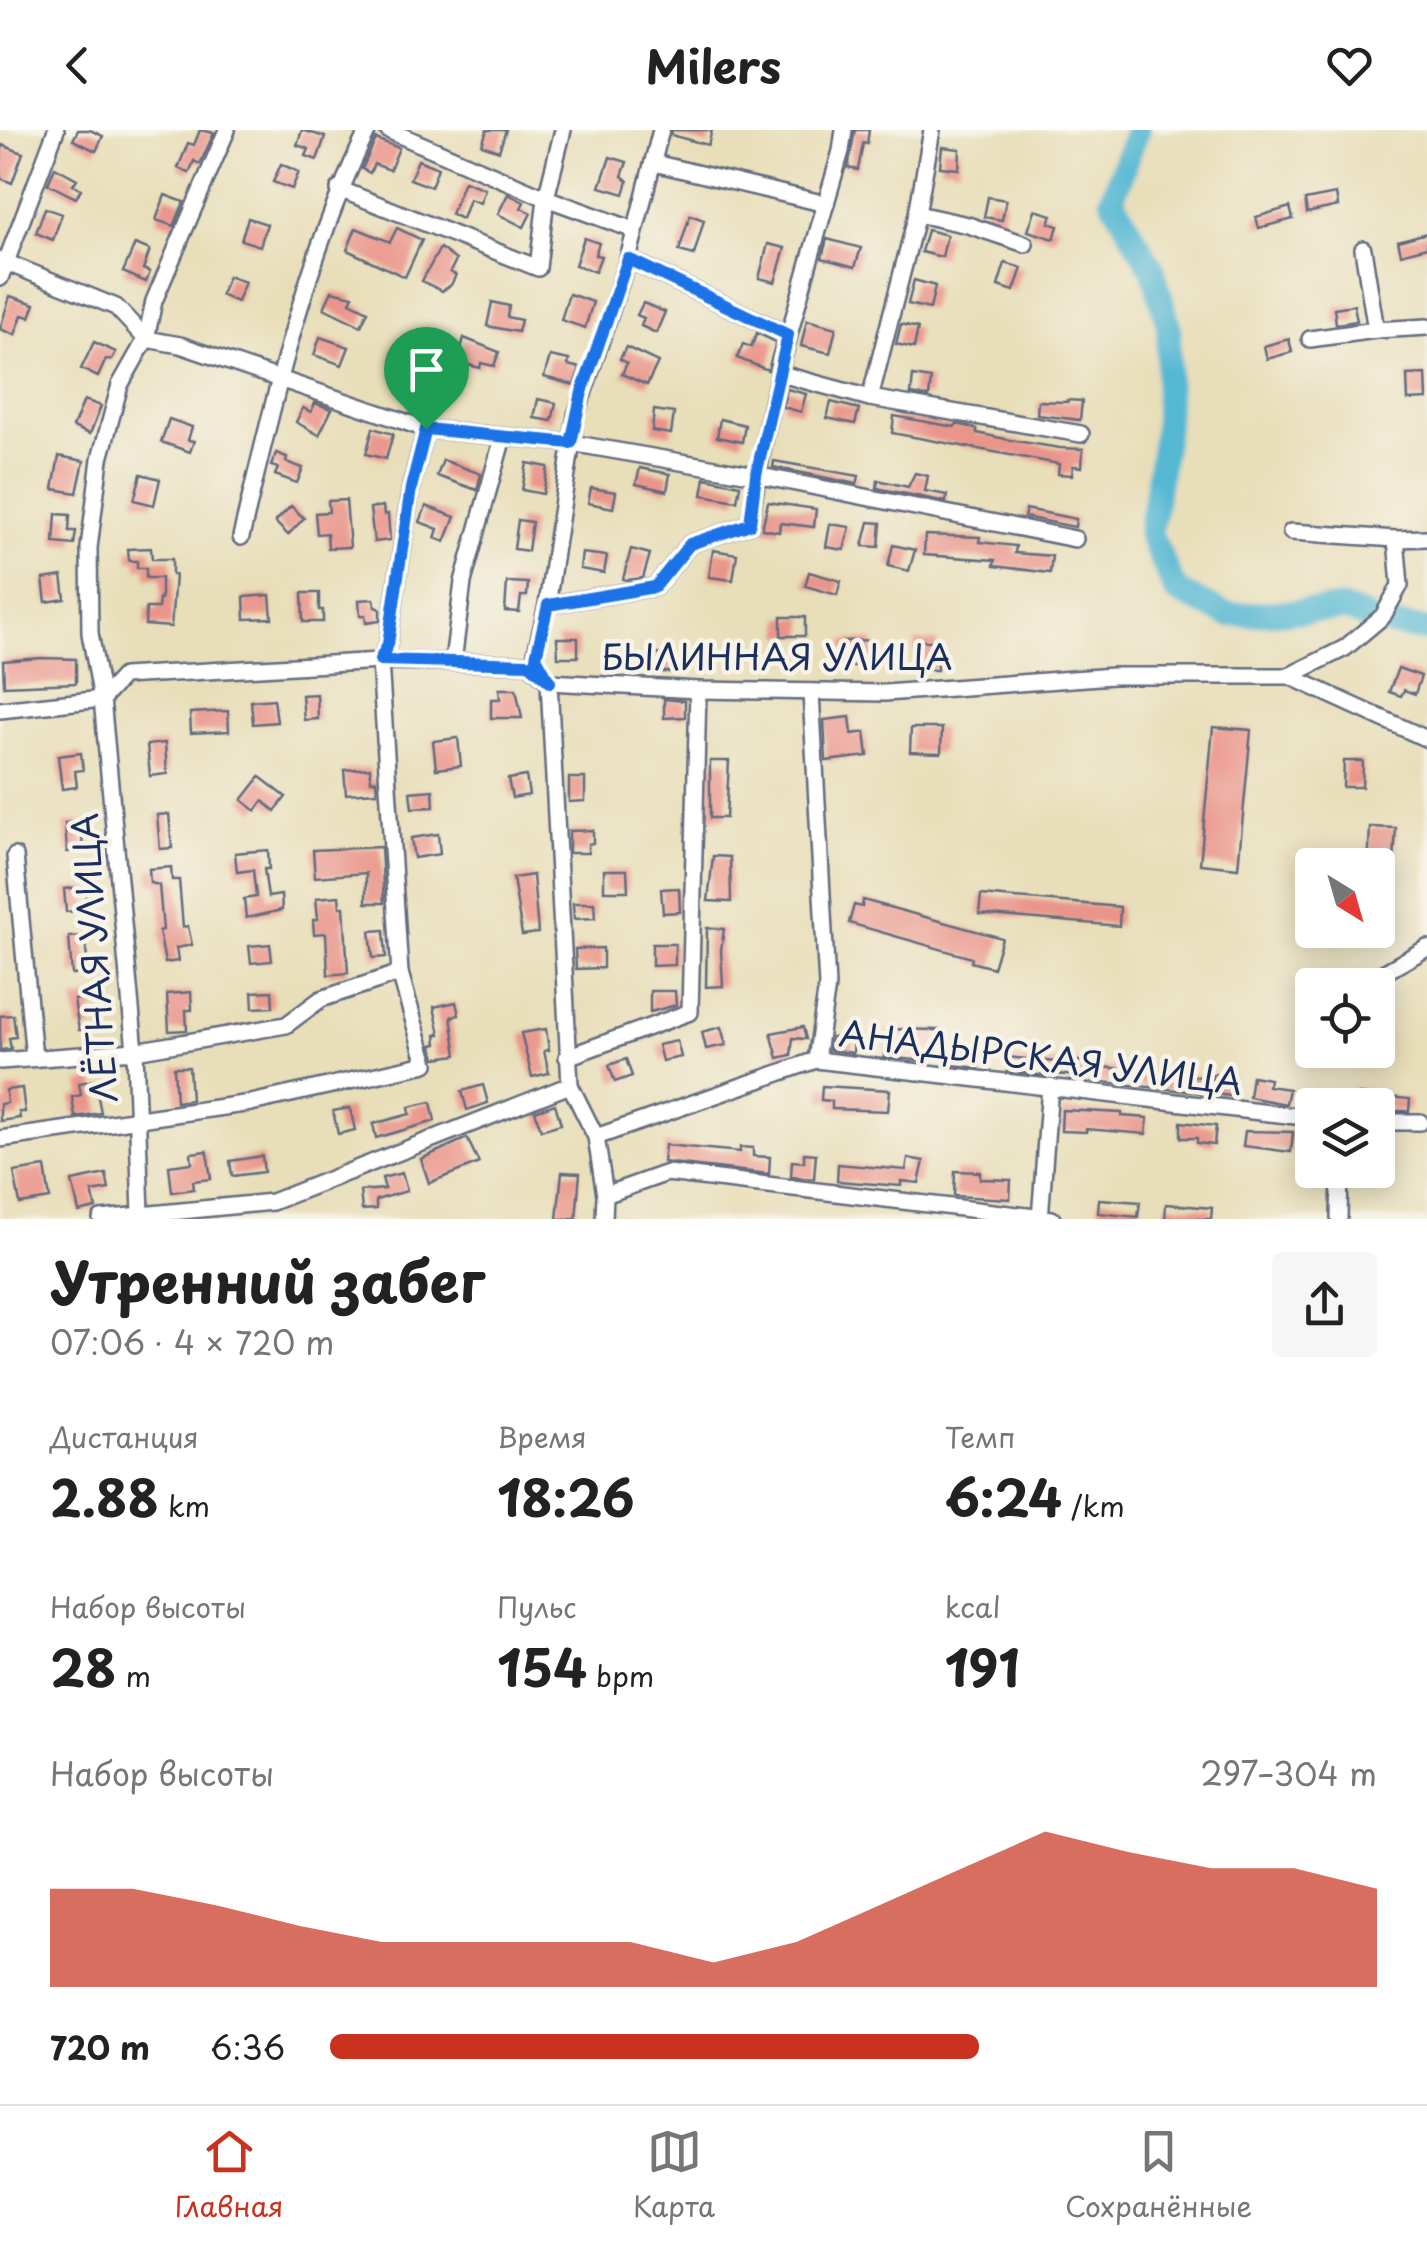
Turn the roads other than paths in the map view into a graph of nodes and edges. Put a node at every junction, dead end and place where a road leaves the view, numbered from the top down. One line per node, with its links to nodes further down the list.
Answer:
1 (56, 130): 18 (street)
2 (226, 130): 23 (street)
3 (368, 130): 10 (street)
4 (388, 130): 11 (street)
5 (563, 130): 11 (street)
6 (661, 130): 9 (street)
7 (844, 130): 12 (street)
8 (932, 130): 13 (street)
9 (654, 163): 12 (street); 14 (street)
10 (338, 189): 11 (street); 26 (street)
11 (546, 198): 14 (street)
12 (826, 204): 22 (street)
13 (917, 214): 15 (street); 27 (street)
14 (634, 230): 17 (street)
15 (1025, 244)
16 (1362, 250): 21 (street)
17 (628, 259): 22 (street); 31 (street)
18 (4, 261): 19 (street); 23 (street)
19 (0, 278)
20 (1427, 328): 21 (street)
21 (1376, 330): 24 (street)
22 (788, 335): 25 (street)
23 (146, 339): 26 (street); 45 (street, ЛЁТНАЯ УЛИЦА)
24 (1310, 339)
25 (781, 374): 27 (street); 32 (street)
26 (279, 378): 28 (street); 34 (street)
27 (870, 398): 29 (street)
28 (426, 429): 30 (street); 39 (street)
29 (1081, 434)
30 (503, 437): 31 (street); 40 (street)
31 (571, 443): 32 (street); 38 (street)
32 (756, 475): 37 (street); 38 (street)
33 (1290, 532): 35 (street)
34 (241, 537)
35 (1396, 538): 36 (street); 41 (street)
36 (1427, 538)
37 (1075, 539)
38 (548, 605): 42 (street)
39 (380, 660): 40 (street, БЫЛИННАЯ УЛИЦА); 45 (street, БЫЛИННАЯ УЛИЦА); 51 (street)
40 (453, 662): 42 (street, БЫЛИННАЯ УЛИЦА)
41 (1289, 676): 44 (street, БЫЛИННАЯ УЛИЦА); 47 (street)
42 (550, 682): 43 (street, БЫЛИННАЯ УЛИЦА); 53 (street)
43 (698, 690): 44 (street, БЫЛИННАЯ УЛИЦА); 53 (street)
44 (812, 692): 55 (street)
45 (102, 698): 46 (street, БЫЛИННАЯ УЛИЦА); 52 (street, ЛЁТНАЯ УЛИЦА)
46 (0, 710)
47 (1427, 740)
48 (15, 856): 54 (street)
49 (1427, 948): 50 (street)
50 (1392, 968)
51 (400, 973): 52 (street); 60 (street)
52 (135, 1051): 54 (street); 60 (street, ЛЁТНАЯ УЛИЦА)
53 (567, 1057): 57 (street)
54 (34, 1058): 56 (street)
55 (816, 1060): 58 (street, АНАДЫРСКАЯ УЛИЦА); 64 (street, АНАДЫРСКАЯ УЛИЦА)
56 (0, 1062)
57 (570, 1086): 64 (street); 67 (street)
58 (1050, 1086): 59 (street, АНАДЫРСКАЯ УЛИЦА); 68 (street)
59 (1295, 1116)
60 (135, 1122): 63 (street); 67 (street, ЛЁТНАЯ УЛИЦА)
61 (1395, 1122): 62 (street)
62 (1420, 1122)
63 (0, 1138)
64 (596, 1138): 66 (street)
65 (1339, 1188): 71 (street)
66 (605, 1195): 68 (street); 70 (street)
67 (141, 1213): 69 (street)
68 (1044, 1218)
69 (101, 1219)
70 (604, 1219)
71 (1338, 1219)

